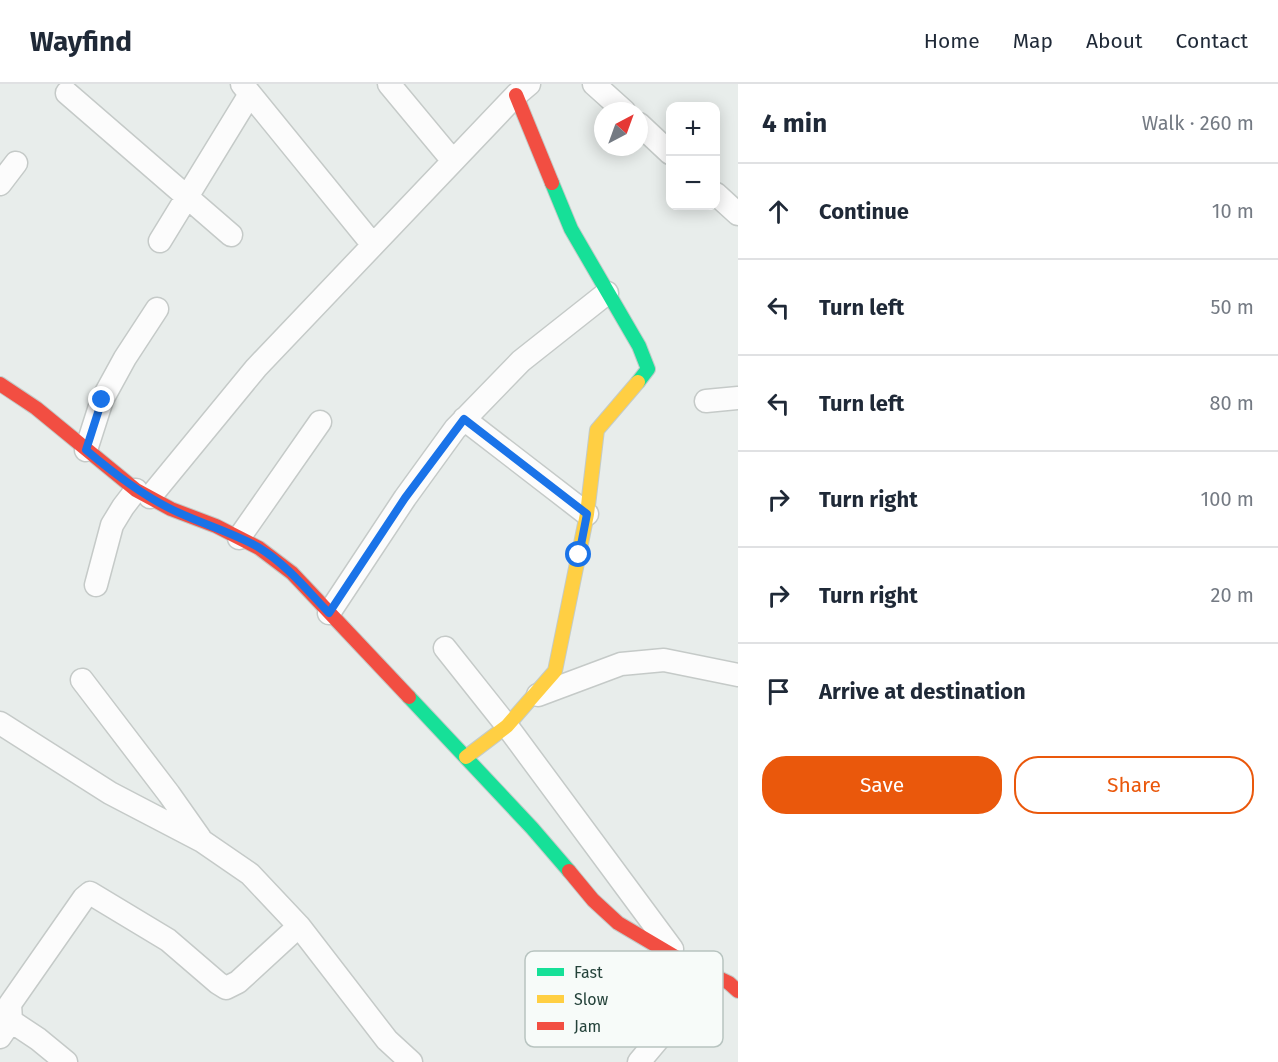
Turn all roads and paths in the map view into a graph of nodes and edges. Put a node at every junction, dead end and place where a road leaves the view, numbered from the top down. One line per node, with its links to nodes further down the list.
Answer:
1 (389, 84): 9 (street)
2 (594, 84): 6 (street)
3 (246, 89): 12 (street); 17 (street)
4 (523, 89): 9 (street); 18 (street)
5 (68, 93): 12 (street)
6 (614, 102)
7 (648, 132): 8 (street)
8 (666, 149)
9 (453, 161): 17 (street)
10 (16, 163): 11 (street)
11 (0, 184)
12 (188, 196): 15 (street); 16 (street)
13 (720, 198): 14 (street)
14 (738, 214)
15 (231, 235)
16 (160, 241)
17 (373, 246): 26 (street)
18 (607, 293): 23 (street); 27 (street)
19 (157, 309): 25 (street)
20 (0, 384): 25 (street)
21 (738, 398): 22 (street)
22 (706, 401)
23 (464, 419): 27 (street); 30 (street)
24 (320, 422): 28 (street)
25 (86, 450): 26 (street)
26 (143, 494): 28 (street); 29 (street)
27 (587, 514): 34 (street)
28 (239, 538): 30 (street)
29 (96, 585)
30 (329, 613): 37 (street)
31 (445, 648): 36 (street)
32 (738, 675): 34 (street)
33 (82, 680): 38 (street)
34 (533, 697): 36 (street)
35 (0, 723): 38 (street)
36 (507, 726): 37 (street); 41 (street)
37 (466, 757): 40 (street)
38 (202, 842): 39 (street)
39 (299, 926): 42 (street); 46 (street)
40 (665, 951)
41 (673, 951)
42 (5, 1029): 45 (street)
43 (661, 1047): 44 (street)
44 (650, 1058)
45 (66, 1062)
46 (411, 1062)

